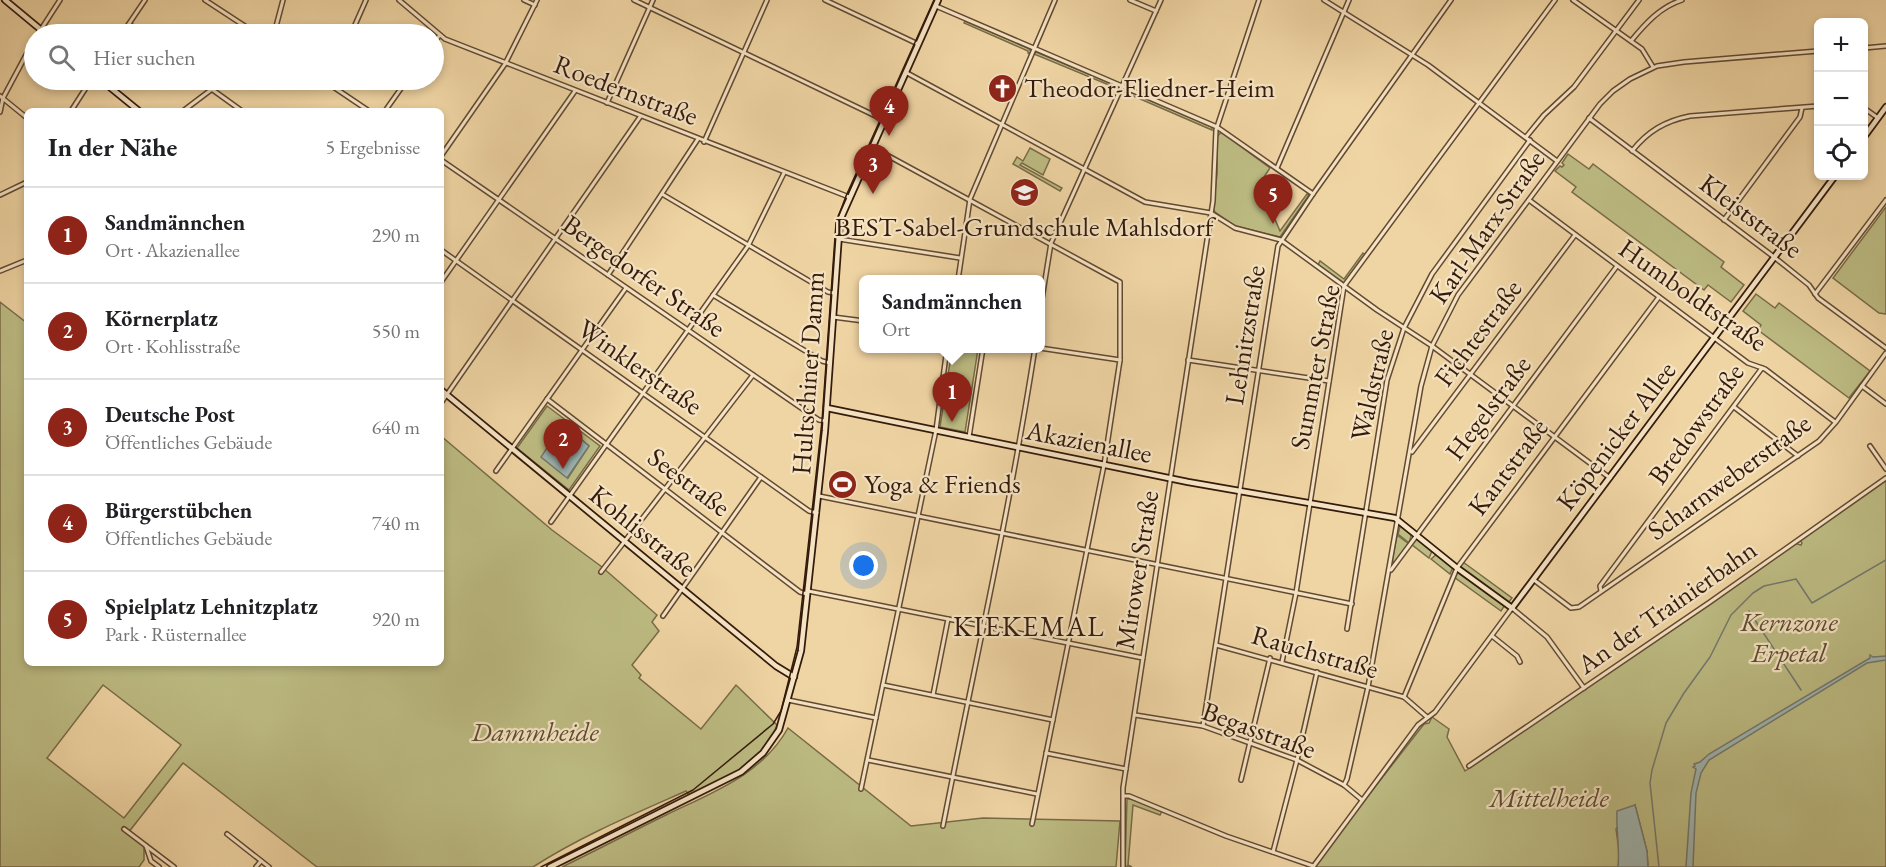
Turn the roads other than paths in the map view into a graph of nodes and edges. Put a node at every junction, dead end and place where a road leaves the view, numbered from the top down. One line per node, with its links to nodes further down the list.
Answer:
1 (5, 0): 30 (street)
2 (60, 0): 31 (street)
3 (145, 0): 32 (street)
4 (205, 0): 33 (street)
5 (283, 0): 34 (street)
6 (366, 0): 35 (street)
7 (399, 0): 36 (street, Roedernstraße)
8 (524, 0): 26 (street)
9 (537, 0): 26 (street)
10 (634, 0): 27 (street)
11 (652, 0): 27 (street)
12 (767, 0): 45 (street)
13 (825, 0): 40 (street)
14 (1055, 0): 42 (street)
15 (1130, 0): 28 (street)
16 (1161, 0): 28 (street)
17 (1260, 0): 79 (street, Mirower Straße)
18 (1324, 0): 29 (street)
19 (1349, 0): 29 (street)
20 (1450, 0): 46 (street, Lehnitzstraße)
21 (1555, 0): 60 (street, Summter Straße)
22 (1573, 0): 37 (street)
23 (1639, 0): 37 (street)
24 (1682, 0): 39 (street)
25 (937, 3): 40 (street, Hultschiner Damm); 42 (street)
26 (535, 5): 48 (street)
27 (649, 8): 45 (street); 61 (street)
28 (1156, 11): 51 (street)
29 (1343, 11): 46 (street); 90 (street)
30 (30, 24)
31 (44, 24)
32 (129, 24)
33 (242, 24)
34 (277, 24)
35 (355, 24)
36 (426, 24)
37 (1616, 30): 39 (street); 81 (street)
38 (444, 38): 48 (street, Roedernstraße)
39 (1631, 41): 49 (street)
40 (918, 44): 50 (street, Hultschiner Damm)
41 (1886, 46): 43 (street)
42 (1035, 48): 51 (street); 78 (street)
43 (1868, 48)
44 (1814, 51): 49 (street, Karl-Marx-Straße)
45 (744, 52): 77 (street); 84 (street)
46 (1412, 55): 60 (street); 96 (street, Lehnitzstraße)
47 (24, 57): 59 (street)
48 (505, 64): 58 (street, Roedernstraße); 87 (street)
49 (1653, 68): 75 (street, Karl-Marx-Straße)
50 (905, 72): 77 (street, Hultschiner Damm); 78 (street)
51 (1122, 86): 79 (street); 91 (street)
52 (85, 90): 64 (street)
53 (113, 90): 65 (street)
54 (210, 90): 66 (street)
55 (212, 90): 67 (street)
56 (342, 90): 68 (street)
57 (400, 90): 69 (street)
58 (575, 91): 61 (street, Roedernstraße); 100 (street)
59 (1, 97): 72 (street); 73 (street)
60 (1479, 103): 81 (street); 122 (street, Summter Straße)
61 (607, 104): 74 (street, Roedernstraße)
62 (1814, 106): 70 (street)
63 (1886, 106): 76 (street)
64 (73, 108)
65 (135, 108)
66 (187, 108)
67 (238, 108)
68 (365, 108)
69 (387, 108)
70 (1802, 108): 86 (street); 104 (street)
71 (1868, 111): 76 (street)
72 (0, 112)
73 (24, 116)
74 (640, 117): 82 (street, Roedernstraße); 107 (street)
75 (1589, 118): 86 (street, Kleiststraße); 89 (street, Karl-Marx-Straße)
76 (1878, 118): 80 (street)
77 (884, 120): 85 (street, Hultschiner Damm)
78 (1002, 124): 91 (street); 99 (street)
79 (1217, 127): 90 (street); 103 (street, Mirower Straße)
80 (1868, 131)
81 (1526, 137): 83 (street)
82 (698, 139): 84 (street, Roedernstraße); 95 (street)
83 (1530, 140): 89 (street); 131 (street, Waldstraße)
84 (704, 142): 92 (street, Roedernstraße)
85 (872, 147): 98 (street, Hultschiner Damm); 99 (street)
86 (1632, 151): 104 (street, Kleiststraße)
87 (444, 154)
88 (444, 160): 100 (street, Bergedorfer Straße)
89 (1557, 161): 101 (street, Karl-Marx-Straße)
90 (1277, 168): 96 (street)
91 (1085, 169): 103 (street); 109 (street)
92 (784, 172): 98 (street, Roedernstraße); 110 (street)
93 (1832, 180): 112 (street, Köpenicker Allee)
94 (24, 183): 97 (street)
95 (662, 194): 110 (street); 118 (street)
96 (1313, 194): 108 (street, Lehnitzstraße)
97 (0, 195)
98 (849, 197): 106 (street, Hultschiner Damm)
99 (970, 199): 109 (street); 113 (street)
100 (499, 200): 107 (street, Bergedorfer Straße); 115 (street)
101 (1528, 200): 105 (street, Humboldtstraße); 134 (street, Karl-Marx-Straße)
102 (1886, 200): 125 (street)
103 (1211, 213): 108 (street); 143 (street, Mirower Straße)
104 (1724, 220): 112 (street, Kleiststraße)
105 (1575, 235): 116 (street, Humboldtstraße); 147 (street, Fichtestraße)
106 (837, 239): 113 (street); 124 (street, Hultschiner Damm)
107 (556, 240): 118 (street, Bergedorfer Straße); 128 (street)
108 (1281, 240): 122 (street); 146 (street, Lehnitzstraße)
109 (1051, 243): 121 (street); 142 (street)
110 (748, 246): 124 (street); 126 (street)
111 (444, 252): 115 (street, Winklerstraße)
112 (1774, 257): 125 (street, Kleiststraße); 133 (street, Köpenicker Allee)
113 (961, 258): 119 (street)
114 (24, 261): 117 (street)
115 (456, 261): 120 (street); 128 (street, Winklerstraße)
116 (1617, 266): 127 (street, Humboldtstraße); 157 (street, Hegelstraße)
117 (0, 271)
118 (608, 275): 123 (street, Bergedorfer Straße)
119 (959, 275)
120 (444, 278)
121 (1045, 284)
122 (1344, 286): 131 (street); 149 (street, Summter Straße)
123 (626, 288): 132 (street, Bergedorfer Straße); 136 (street)
124 (834, 293): 129 (street, Hultschiner Damm)
125 (1815, 294): 135 (street, Kleiststraße)
126 (713, 295): 132 (street); 144 (street)
127 (1659, 297): 133 (street, Humboldtstraße); 165 (street, Kantstraße)
128 (513, 301): 136 (street, Winklerstraße); 153 (street)
129 (833, 317): 130 (street); 144 (street, Hultschiner Damm)
130 (859, 320)
131 (1404, 328): 134 (street); 185 (street, Waldstraße)
132 (688, 330): 148 (street, Bergedorfer Straße); 152 (street)
133 (1714, 338): 145 (street, Humboldtstraße); 177 (street, Köpenicker Allee)
134 (1432, 346): 147 (street); 170 (street, Karl-Marx-Straße)
135 (1886, 348)
136 (582, 349): 152 (street, Winklerstraße); 155 (street)
137 (1045, 349): 142 (street)
138 (946, 353): 162 (street)
139 (982, 353): 164 (street)
140 (1034, 353): 169 (street)
141 (1886, 353): 150 (street, Scharnweberstraße)
142 (1120, 360): 172 (street)
143 (1188, 360): 146 (street); 176 (street, Mirower Straße)
144 (830, 363): 159 (street, Hultschiner Damm)
145 (1762, 368): 158 (street, Bredowstraße); 161 (street, Humboldtstraße)
146 (1259, 371): 149 (street); 180 (street, Lehnitzstraße)
147 (1471, 374): 157 (street); 170 (street, Fichtestraße)
148 (753, 375): 160 (street, Bergedorfer Straße); 163 (street)
149 (1329, 382): 183 (street, Summter Straße)
150 (1862, 386): 156 (street); 161 (street, Scharnweberstraße)
151 (444, 392): 153 (street, Kohlisstraße)
152 (643, 393): 163 (street, Winklerstraße); 166 (street)
153 (447, 395): 154 (street); 168 (street, Kohlisstraße)
154 (444, 399)
155 (547, 399): 166 (street, Seestraße); 168 (street)
156 (1886, 404)
157 (1514, 406): 165 (street); 191 (street, Hegelstraße)
158 (1734, 407): 171 (street); 201 (street, Bredowstraße)
159 (827, 408): 160 (street, Hultschiner Damm); 162 (street, Akazienallee)
160 (826, 421): 182 (street, Hultschiner Damm)
161 (1836, 422): 171 (street, Scharnweberstraße)
162 (936, 430): 164 (street, Akazienallee); 186 (street)
163 (705, 437): 175 (street, Winklerstraße); 179 (street)
164 (969, 437): 169 (street, Akazienallee)
165 (1555, 437): 177 (street); 195 (street, Kantstraße)
166 (606, 444): 179 (street, Seestraße); 181 (street)
167 (1869, 446): 173 (street)
168 (512, 448): 174 (street); 181 (street, Kohlisstraße)
169 (1019, 448): 172 (street, Akazienallee); 190 (street)
170 (1411, 452): 187 (street, Karl-Marx-Straße)
171 (1798, 456): 201 (street, Scharnweberstraße)
172 (1104, 465): 176 (street, Akazienallee); 193 (street)
173 (1886, 470)
174 (496, 471)
175 (761, 477): 184 (street, Winklerstraße); 189 (street)
176 (1170, 478): 180 (street, Akazienallee); 194 (street, Mirower Straße)
177 (1610, 478): 199 (street, Köpenicker Allee)
178 (1886, 478): 223 (street, An der Trainierbahn)
179 (665, 489): 189 (street, Seestraße); 192 (street)
180 (1240, 491): 183 (street, Akazienallee); 198 (street, Lehnitzstraße)
181 (570, 496): 188 (street); 192 (street, Kohlisstraße)
182 (819, 496): 184 (street, Hultschiner Damm); 186 (street)
183 (1310, 504): 185 (street, Akazienallee); 203 (street, Summter Straße)
184 (817, 513): 202 (street, Hultschiner Damm)
185 (1366, 513): 187 (street, Akazienallee); 204 (street, Waldstraße)
186 (918, 516): 190 (street); 206 (street)
187 (1399, 519): 191 (street); 197 (street, Karl-Marx-Straße)
188 (551, 522)
189 (722, 532): 200 (street); 202 (street, Seestraße)
190 (1003, 534): 193 (street); 209 (street)
191 (1417, 535): 195 (street); 197 (street, Hegelstraße)
192 (625, 542): 196 (street); 200 (street, Kohlisstraße)
193 (1087, 551): 194 (street); 212 (street)
194 (1157, 565): 198 (street); 214 (street, Mirower Straße)
195 (1457, 568): 205 (street); 219 (street, Kantstraße)
196 (601, 572)
197 (1389, 572): 222 (street, Karl-Marx-Straße)
198 (1226, 579): 203 (street); 213 (street, Lehnitzstraße)
199 (1533, 580): 201 (street, Scharnweberstraße); 205 (street, Köpenicker Allee)
200 (682, 588): 207 (street); 220 (street, Kohlisstraße)
201 (1601, 591)
202 (808, 592): 206 (street); 220 (street, Hultschiner Damm)
203 (1296, 593): 204 (street); 216 (street, Summter Straße)
204 (1352, 604): 210 (street, Waldstraße)
205 (1512, 608): 211 (street, Köpenicker Allee); 223 (street)
206 (898, 609): 208 (street); 221 (street)
207 (663, 616)
208 (948, 619): 209 (street); 224 (street)
209 (984, 626): 212 (street); 227 (street)
210 (1347, 629)
211 (1492, 636): 217 (street); 229 (street, Köpenicker Allee)
212 (1068, 644): 214 (street); 231 (street)
213 (1216, 645): 215 (street, Rauchstraße); 232 (street, Lehnitzstraße)
214 (1143, 658): 228 (street, Mirower Straße)
215 (1270, 658): 216 (street, Rauchstraße); 233 (street)
216 (1282, 662): 218 (street, Rauchstraße)
217 (1520, 662)
218 (1317, 672): 222 (street, Rauchstraße); 236 (street)
219 (1413, 675): 225 (street, Rauchstraße)
220 (794, 677): 226 (street, Hultschiner Damm)
221 (883, 685): 224 (street); 230 (street)
222 (1368, 687): 225 (street, Rauchstraße); 241 (street, Karl-Marx-Straße)
223 (1584, 688): 237 (street, An der Trainierbahn)
224 (933, 695): 227 (street)
225 (1404, 697): 229 (street, Rauchstraße)
226 (788, 700): 230 (street); 257 (street, Hultschiner Damm)
227 (969, 703): 231 (street); 239 (street)
228 (1135, 715): 232 (street, Begasstraße); 238 (street, Mirower Straße)
229 (1427, 717): 245 (street, Köpenicker Allee)
230 (876, 718): 235 (street)
231 (1053, 720): 234 (street)
232 (1203, 726): 233 (street, Begasstraße)
233 (1250, 743): 236 (street, Begasstraße); 240 (street)
234 (1046, 753): 238 (street); 243 (street)
235 (868, 759): 239 (street); 242 (street)
236 (1297, 760): 241 (street, Begasstraße); 251 (street)
237 (1469, 766)
238 (1126, 769): 244 (street, Mirower Straße)
239 (952, 777): 243 (street); 247 (street)
240 (1241, 780)
241 (1344, 785): 245 (street, Begasstraße)
242 (861, 789)
243 (1037, 794): 246 (street)
244 (1124, 796): 251 (street); 258 (street, Mirower Straße)
245 (1362, 800): 259 (street, Köpenicker Allee)
246 (1032, 824)
247 (943, 826)
248 (124, 828): 250 (street)
249 (226, 834): 252 (street)
250 (145, 845): 253 (street); 254 (street)
251 (1273, 852): 259 (street)
252 (261, 861): 255 (street); 256 (street)
253 (159, 867)
254 (174, 867)
255 (256, 867)
256 (269, 867)
257 (550, 867)
258 (1123, 867)
259 (1313, 867)

